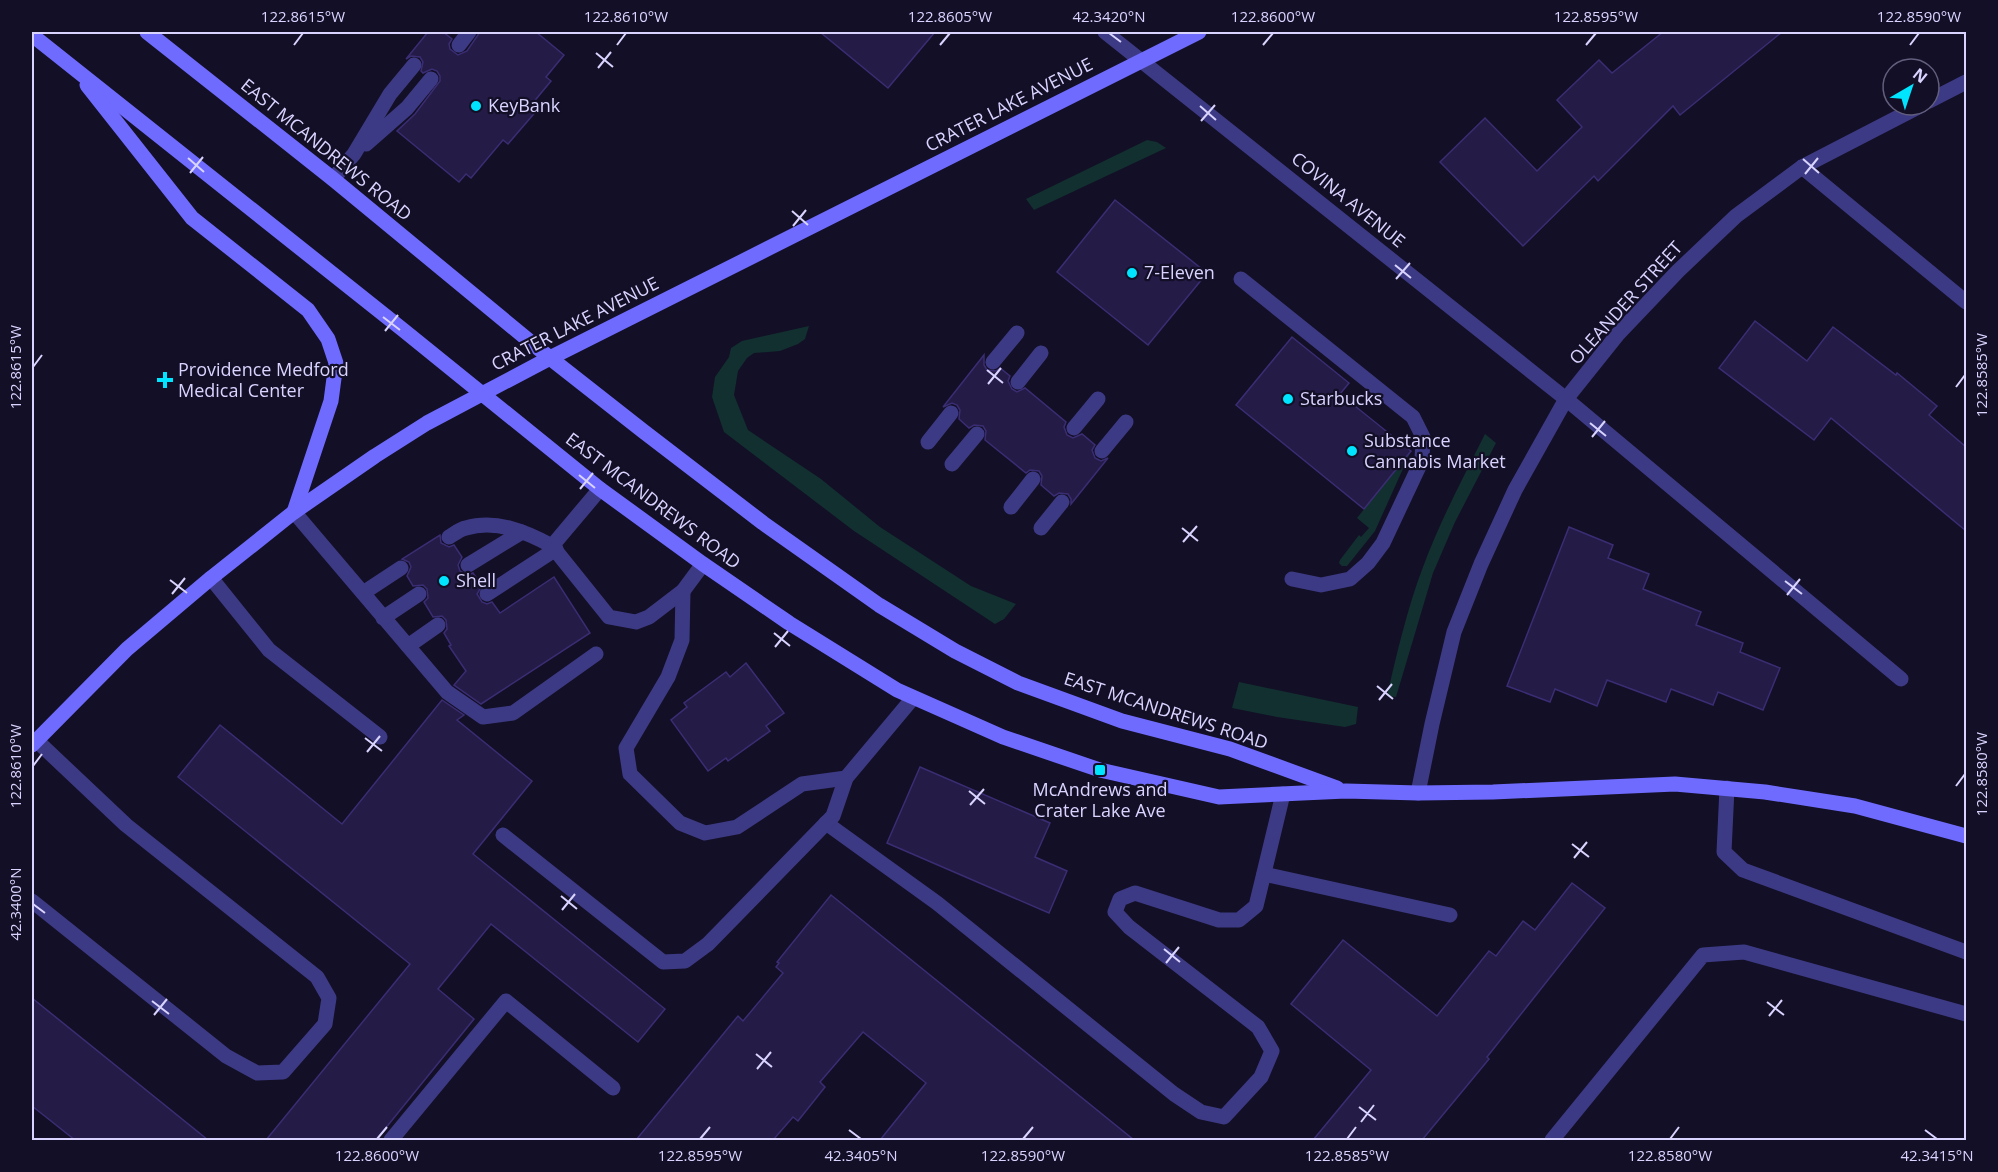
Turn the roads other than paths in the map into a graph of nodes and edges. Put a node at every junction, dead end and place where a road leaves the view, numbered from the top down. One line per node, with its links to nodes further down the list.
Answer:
1 (147, 32): 16 (main road, EAST MCANDREWS ROAD)
2 (469, 32): 6 (street)
3 (1106, 32): 7 (street, COVINA AVENUE)
4 (1198, 32): 7 (main road, CRATER LAKE AVENUE)
5 (32, 35): 8 (main road, EAST MCANDREWS ROAD)
6 (459, 45)
7 (1142, 60): 21 (main road, CRATER LAKE AVENUE); 26 (street, COVINA AVENUE)
8 (70, 64): 24 (main road, EAST MCANDREWS ROAD); 38 (main road)
9 (414, 65): 14 (street)
10 (430, 79): 14 (street)
11 (1966, 82): 12 (street)
12 (1941, 95)
13 (1899, 117): 15 (street, OLEANDER STREET)
14 (354, 154): 16 (street)
15 (1802, 167): 18 (street); 26 (street, OLEANDER STREET)
16 (333, 179): 21 (main road, EAST MCANDREWS ROAD)
17 (1241, 279): 47 (street)
18 (1966, 302)
19 (1017, 333): 22 (street)
20 (1041, 353): 23 (street)
21 (550, 358): 24 (main road, CRATER LAKE AVENUE); 62 (main road, EAST MCANDREWS ROAD)
22 (993, 362)
23 (1018, 382)
24 (482, 394): 35 (main road, EAST MCANDREWS ROAD); 38 (main road, CRATER LAKE AVENUE)
25 (1098, 399): 29 (street)
26 (1566, 399): 56 (street, COVINA AVENUE); 64 (street, OLEANDER STREET)
27 (951, 413): 31 (street)
28 (1126, 422): 32 (street)
29 (1074, 428)
30 (977, 434): 33 (street)
31 (928, 442)
32 (1102, 451)
33 (952, 464)
34 (1033, 479): 37 (street)
35 (600, 489): 42 (street); 43 (main road, EAST MCANDREWS ROAD)
36 (1062, 502): 39 (street)
37 (1011, 507)
38 (294, 512): 46 (main road, CRATER LAKE AVENUE); 49 (street)
39 (1041, 528)
40 (522, 532): 41 (street); 42 (street); 44 (street)
41 (449, 537)
42 (554, 548): 48 (street); 51 (street)
43 (703, 564): 48 (street); 57 (main road, EAST MCANDREWS ROAD)
44 (468, 565)
45 (401, 568): 49 (street)
46 (211, 578): 58 (street); 59 (main road, CRATER LAKE AVENUE)
47 (1292, 579)
48 (683, 591): 60 (street)
49 (363, 593): 52 (street)
50 (419, 594): 52 (street)
51 (487, 594)
52 (383, 618): 54 (street)
53 (438, 625): 54 (street)
54 (408, 645): 55 (street)
55 (596, 654)
56 (1901, 680)
57 (913, 698): 60 (street); 63 (main road, EAST MCANDREWS ROAD)
58 (380, 737)
59 (34, 743): 69 (street)
60 (846, 778): 65 (street)
61 (1727, 788): 64 (main road, EAST MCANDREWS ROAD); 67 (main road, EAST MCANDREWS ROAD); 71 (street)
62 (1346, 791): 63 (main road, EAST MCANDREWS ROAD); 64 (main road, EAST MCANDREWS ROAD)
63 (1283, 794): 68 (street)
64 (1418, 794)
65 (826, 823): 66 (street); 68 (street)
66 (503, 835)
67 (1966, 836)
68 (1264, 874): 70 (street)
69 (32, 901)
70 (1450, 915)
71 (1966, 952)
72 (1966, 1014): 75 (street)
73 (613, 1088): 74 (street)
74 (391, 1140)
75 (1552, 1140)

